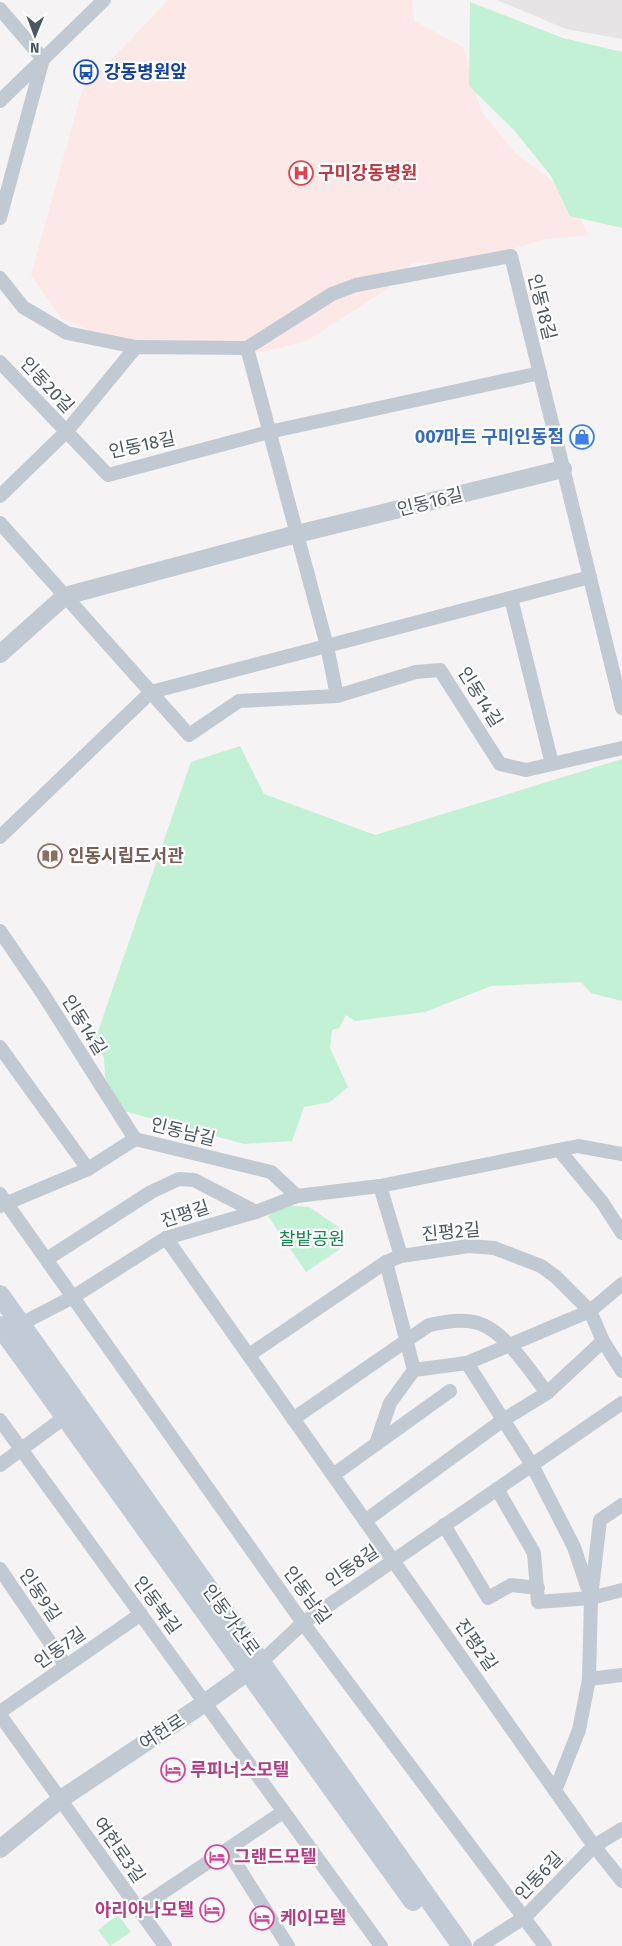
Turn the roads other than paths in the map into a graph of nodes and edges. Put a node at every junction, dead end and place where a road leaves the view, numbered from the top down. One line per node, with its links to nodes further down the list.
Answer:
1 (104, 0): 3 (street)
2 (0, 9): 3 (street)
3 (44, 58): 4 (street); 5 (street)
4 (0, 101)
5 (0, 218)
6 (0, 278): 7 (street)
7 (136, 347): 8 (street); 11 (street)
8 (247, 348): 10 (street, 인동18길); 12 (street)
9 (0, 362): 11 (street, 인동20길)
10 (540, 373): 12 (street, 인동18길); 13 (street)
11 (66, 432): 12 (street, 인동18길); 14 (street)
12 (269, 432): 16 (street)
13 (563, 469): 16 (street, 인동16길); 17 (street)
14 (0, 496)
15 (0, 523): 18 (street)
16 (297, 535): 18 (street, 인동16길); 20 (street)
17 (590, 577): 19 (street); 24 (street)
18 (65, 596): 21 (street, 인동16길); 22 (street)
19 (512, 598): 20 (street); 26 (street)
20 (327, 646): 22 (street); 23 (street)
21 (0, 654)
22 (151, 692): 23 (street, 인동14길); 27 (street)
23 (337, 696): 26 (street, 인동14길)
24 (622, 708)
25 (622, 748): 26 (street, 인동14길)
26 (552, 764)
27 (1, 834)
28 (0, 931): 30 (street, 인동14길)
29 (0, 1047): 33 (street)
30 (135, 1139): 33 (street, 인동남길); 35 (street, 인동남길)
31 (559, 1150): 32 (street, 진평길); 34 (street, 진평길); 38 (street)
32 (622, 1154)
33 (88, 1169): 36 (street, 인동남길)
34 (380, 1186): 35 (street, 진평길); 40 (street)
35 (297, 1196): 37 (street, 진평길)
36 (2, 1201): 41 (street, 인동남길)
37 (256, 1212): 39 (street, 진평길); 41 (street)
38 (622, 1232)
39 (166, 1238): 45 (street, 진평길); 52 (street, 진평2길)
40 (401, 1256): 42 (street, 진평2길); 46 (street, 진평2길)
41 (46, 1259): 45 (street, 인동남길)
42 (386, 1262): 49 (street); 52 (street, 진평2길)
43 (622, 1284): 46 (street)
44 (0, 1295): 47 (main road, 인동가산로)
45 (73, 1297): 47 (street, 진평길); 78 (street, 인동남길)
46 (590, 1311): 50 (street, 진평2길); 51 (street)
47 (21, 1324): 80 (main road, 인동가산로)
48 (0, 1326): 59 (main road, 인동가산로)
49 (406, 1340): 51 (street); 54 (street); 60 (street)
50 (603, 1341): 55 (street, 진평2길); 57 (street)
51 (509, 1343): 53 (street); 57 (street)
52 (249, 1355): 60 (street, 진평2길)
53 (467, 1363): 54 (street); 62 (street)
54 (414, 1370): 63 (street)
55 (622, 1371)
56 (450, 1391): 63 (street)
57 (548, 1393): 62 (street)
58 (622, 1403): 66 (street, 인동8길)
59 (64, 1417): 64 (street); 80 (main road, 인동가산로)
60 (293, 1418): 67 (street, 진평2길)
61 (0, 1420): 64 (street, 인동북길)
62 (503, 1420): 66 (street); 70 (street)
63 (376, 1444): 67 (street)
64 (21, 1448): 65 (street); 77 (street, 인동북길)
65 (0, 1464)
66 (532, 1464): 68 (street, 인동8길); 76 (street)
67 (333, 1475): 70 (street, 진평2길)
68 (497, 1489): 71 (street, 인동8길); 74 (street)
69 (622, 1506): 76 (street)
70 (366, 1521): 72 (street, 진평2길)
71 (444, 1525): 72 (street, 인동8길); 74 (street)
72 (393, 1561): 78 (street, 인동8길); 85 (street, 진평2길)
73 (0, 1569): 79 (street, 인동9길)
74 (538, 1588): 76 (street)
75 (622, 1590): 76 (street)
76 (591, 1598): 82 (street)
77 (141, 1614): 79 (street, 인동7길); 83 (street, 인동북길)
78 (303, 1623): 80 (street, 인동8길); 94 (street, 인동남길)
79 (66, 1666): 84 (street, 인동7길)
80 (254, 1667): 83 (street, 여헌로); 98 (main road, 인동가산로); 99 (main road, 인동가산로)
81 (622, 1675): 82 (street)
82 (589, 1679): 85 (street)
83 (204, 1702): 86 (street, 여헌로); 87 (street, 인동북길)
84 (0, 1714): 86 (street)
85 (555, 1791): 89 (street, 진평2길)
86 (60, 1799): 90 (street, 여헌로); 93 (street, 여헌로3길)
87 (284, 1812): 91 (street); 97 (street, 인동북길)
88 (622, 1829): 89 (street, 인동6길)
89 (594, 1846): 92 (street, 진평2길); 94 (street, 인동6길)
90 (0, 1849)
91 (228, 1851): 93 (street); 96 (street)
92 (622, 1881)
93 (138, 1909): 95 (street, 여헌로3길)
94 (525, 1917): 100 (street, 인동6길); 101 (street, 인동남길)
95 (165, 1946)
96 (288, 1946)
97 (381, 1946)
98 (446, 1946)
99 (462, 1946)
100 (480, 1946)
101 (545, 1946)

